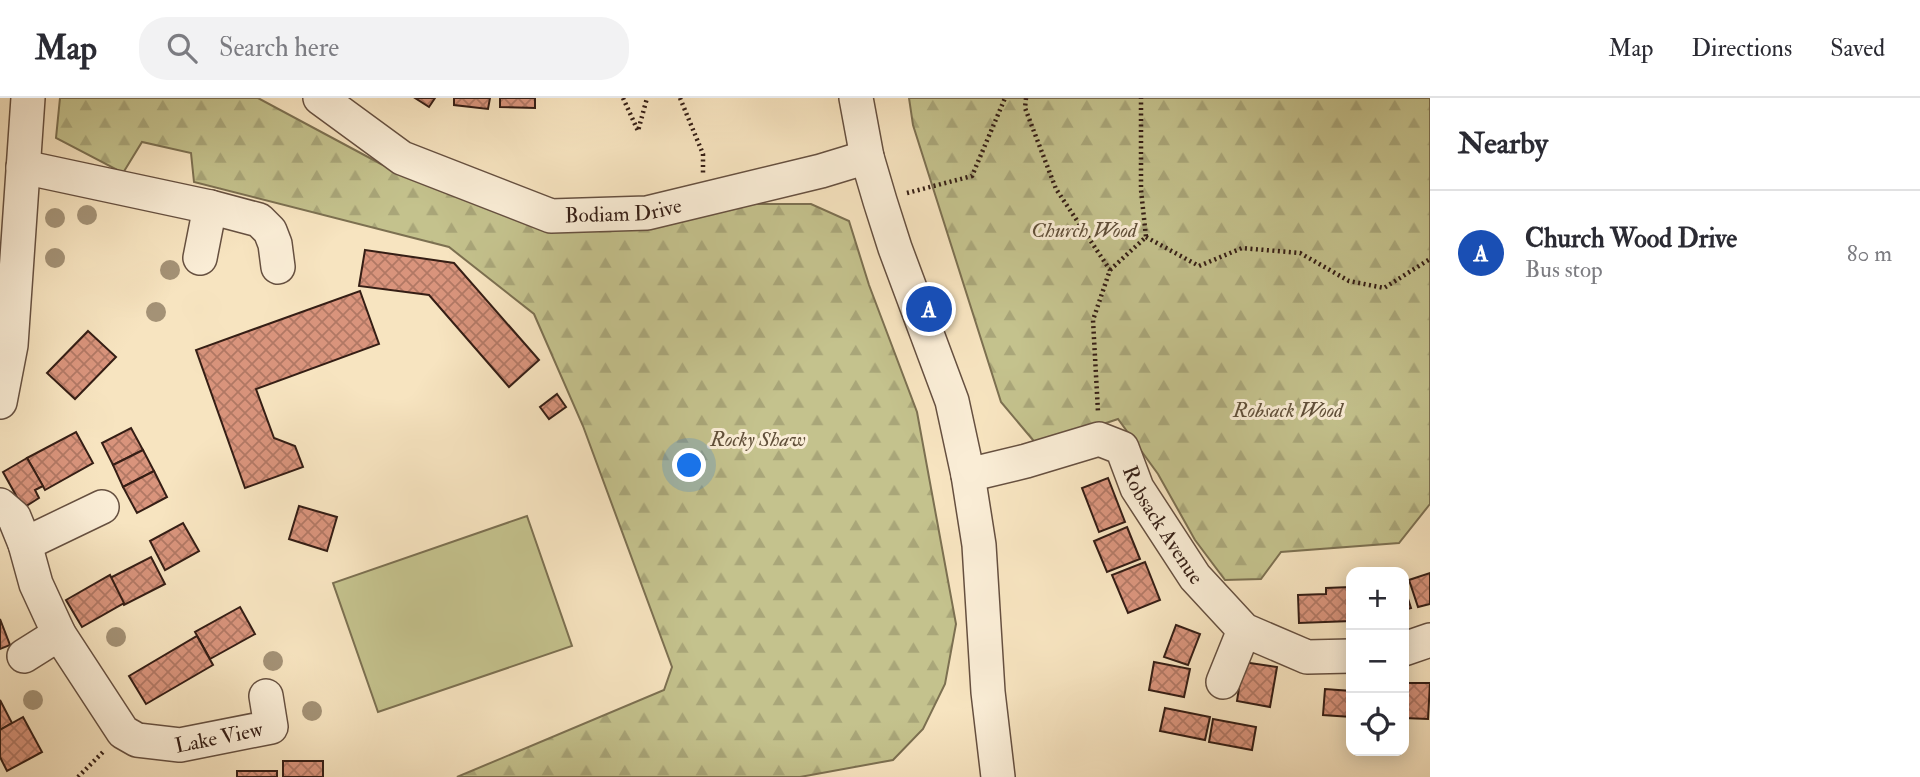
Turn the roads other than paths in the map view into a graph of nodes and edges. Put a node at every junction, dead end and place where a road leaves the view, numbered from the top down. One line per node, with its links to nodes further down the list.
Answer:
1 (28, 98): 5 (street)
2 (320, 98): 4 (street, Bodiam Drive)
3 (856, 98): 4 (street)
4 (867, 158): 11 (street)
5 (23, 167): 6 (street); 9 (street)
6 (210, 207): 7 (street); 8 (street)
7 (201, 258)
8 (278, 267)
9 (5, 344): 10 (street)
10 (0, 402)
11 (968, 475): 15 (street, Robsack Avenue); 23 (street)
12 (0, 505): 14 (street)
13 (102, 507): 14 (street)
14 (25, 544): 16 (street)
15 (1244, 630): 20 (street, Robsack Avenue); 21 (street)
16 (59, 635): 19 (street); 22 (street, Lake View)
17 (1430, 640): 18 (street)
18 (1409, 647)
19 (24, 656)
20 (1346, 656)
21 (1223, 682)
22 (266, 696)
23 (998, 777)

